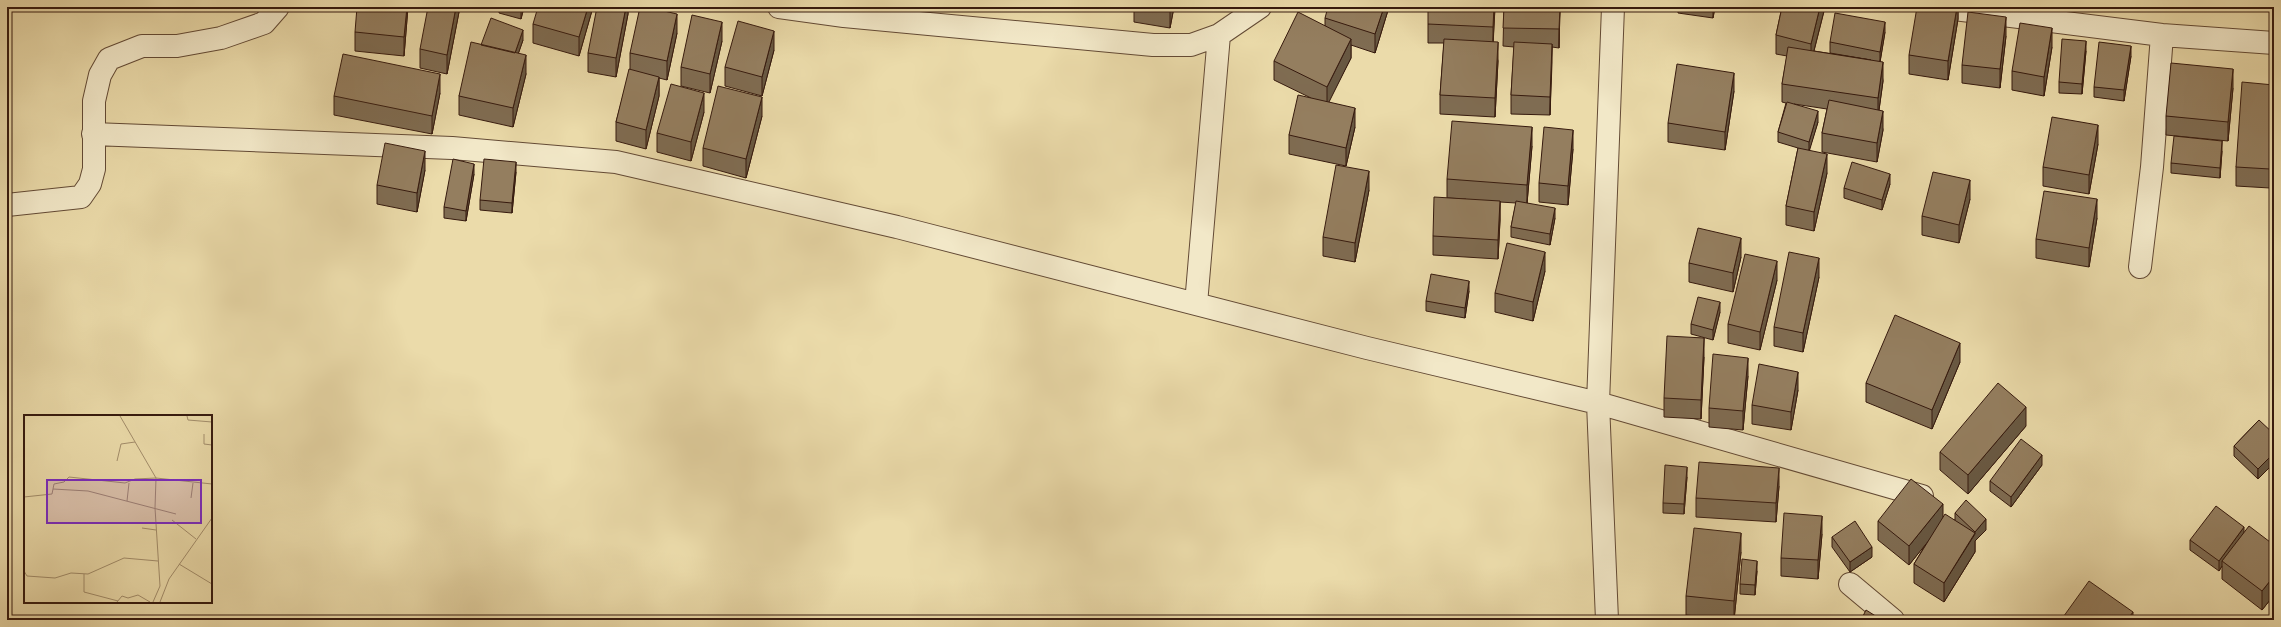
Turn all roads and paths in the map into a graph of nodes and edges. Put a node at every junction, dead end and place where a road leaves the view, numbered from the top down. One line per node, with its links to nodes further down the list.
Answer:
1 (278, 7): 9 (street)
2 (779, 7): 6 (street)
3 (1260, 7): 6 (street)
4 (1613, 7): 13 (street)
5 (1938, 7): 7 (street)
6 (1219, 35): 12 (street)
7 (2162, 35): 8 (street); 11 (street)
8 (2274, 42)
9 (93, 134): 10 (street); 12 (street)
10 (7, 205)
11 (2140, 267)
12 (1196, 304): 13 (street)
13 (1598, 403): 14 (street); 16 (street)
14 (1922, 496)
15 (1850, 584): 17 (street)
16 (1607, 620)
17 (1892, 620)

